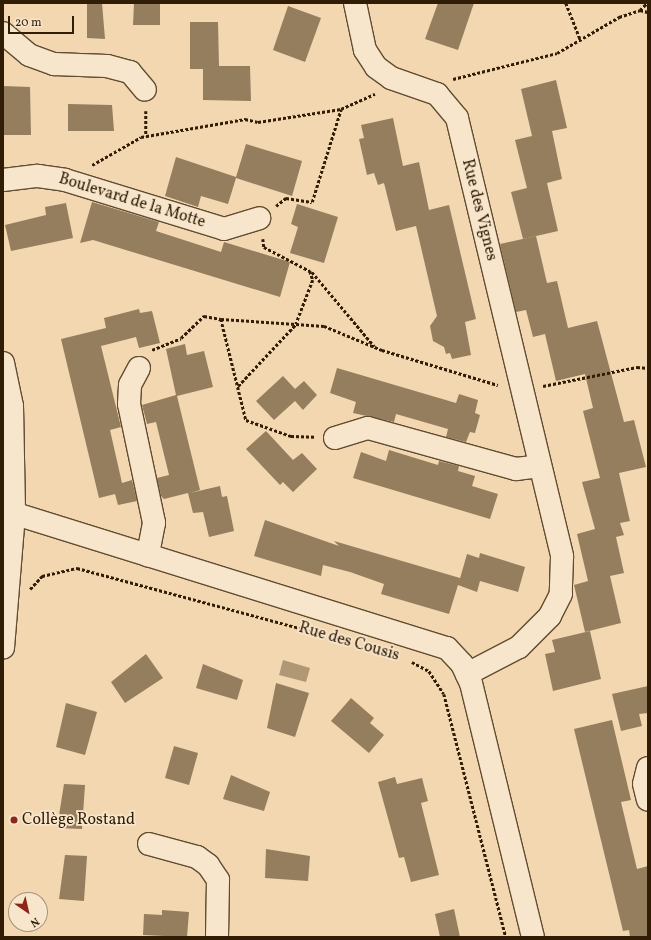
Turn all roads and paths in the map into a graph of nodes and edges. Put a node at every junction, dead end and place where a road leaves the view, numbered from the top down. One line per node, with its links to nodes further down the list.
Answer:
1 (355, 3): 8 (street, Rue des Vignes)
2 (566, 3): 7 (path)
3 (647, 3): 4 (path)
4 (640, 10): 5 (path); 7 (path)
5 (648, 12)
6 (3, 33): 9 (street)
7 (581, 41): 8 (path)
8 (428, 89): 23 (street, Rue des Vignes)
9 (145, 90)
10 (381, 91): 11 (path)
11 (341, 109): 13 (path); 14 (path)
12 (3, 180): 13 (street, Boulevard de la Motte)
13 (64, 180): 14 (street, Boulevard de la Motte)
14 (259, 218): 15 (path)
15 (310, 270): 17 (path); 18 (path)
16 (221, 319): 17 (path); 20 (path); 22 (path)
17 (296, 324): 18 (path); 22 (path)
18 (375, 347): 23 (path)
19 (3, 363): 26 (street)
20 (138, 368): 27 (street)
21 (648, 368): 23 (path)
22 (238, 387): 24 (path)
23 (522, 387): 25 (street, Rue des Vignes)
24 (336, 438): 25 (street)
25 (540, 466): 32 (street, Rue des Vignes)
26 (9, 512): 27 (street, Rue des Cousis); 28 (street)
27 (148, 555): 32 (street, Rue des Cousis)
28 (8, 586): 29 (path, Rue des Cousis); 30 (street)
29 (322, 634)
30 (3, 648)
31 (404, 658): 37 (path, Rue des Cousis)
32 (467, 674): 38 (street, Rue des Cousis)
33 (648, 768): 34 (street)
34 (648, 800)
35 (150, 844): 36 (street)
36 (217, 937)
37 (506, 937)
38 (534, 937)

